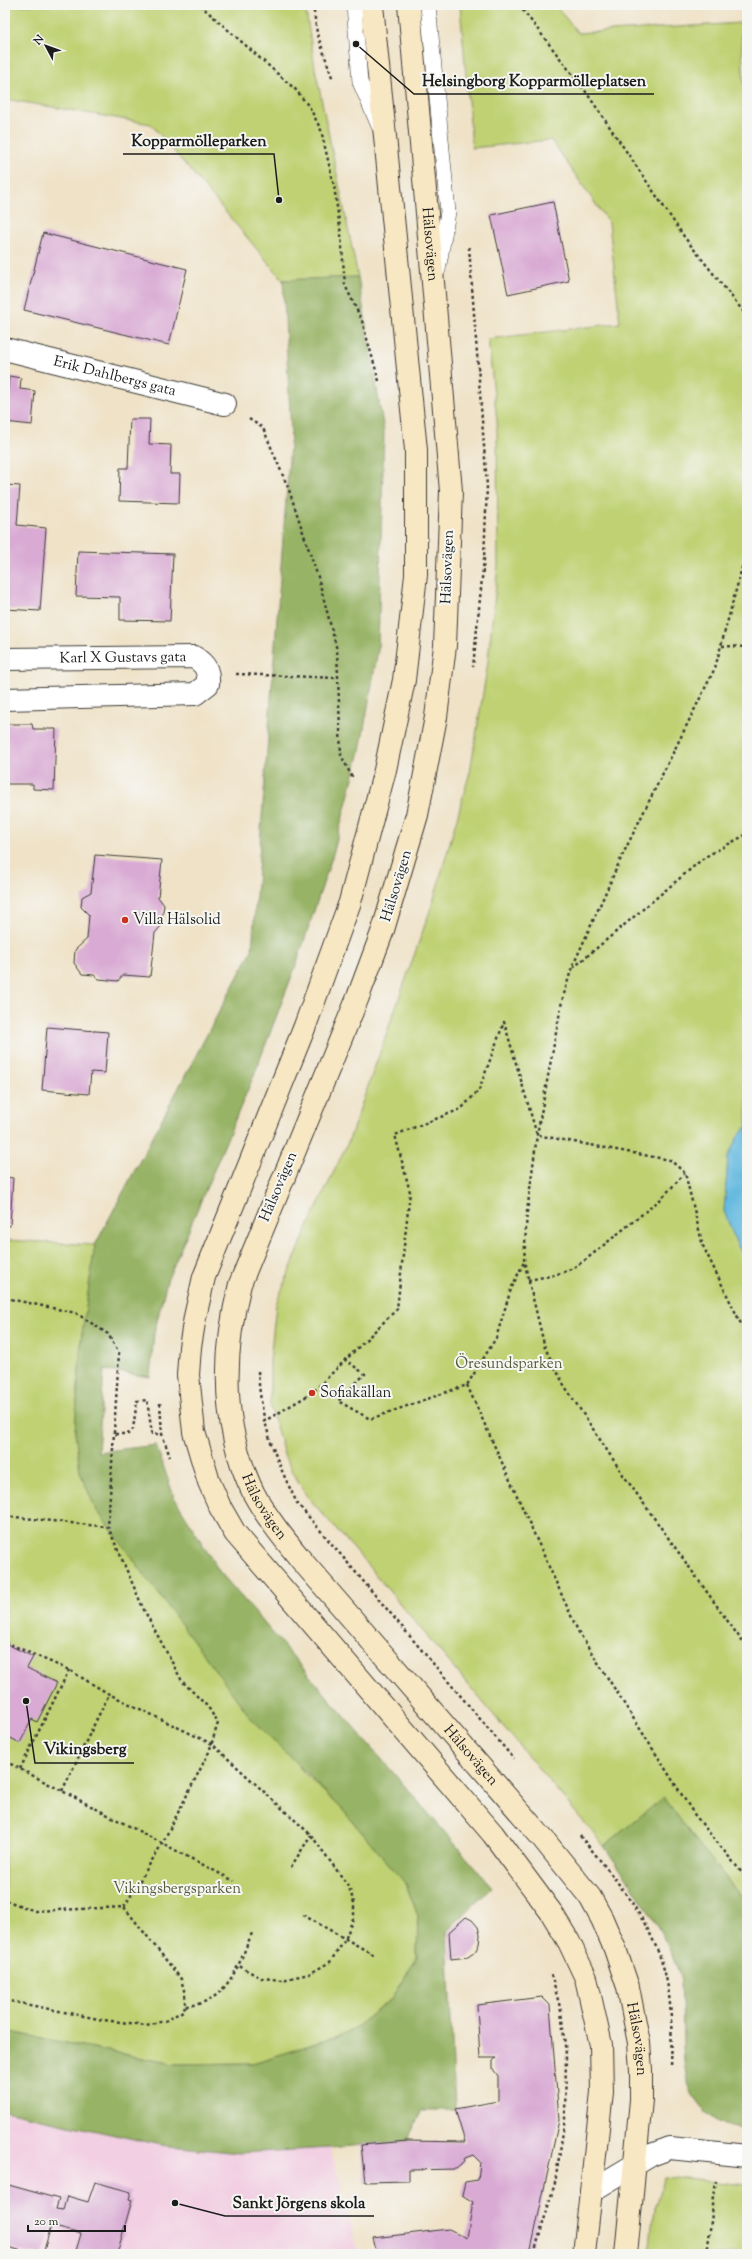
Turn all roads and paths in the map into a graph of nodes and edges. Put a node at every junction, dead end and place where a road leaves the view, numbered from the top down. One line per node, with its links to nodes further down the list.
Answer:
1 (200, 5): 14 (path)
2 (313, 5): 8 (path)
3 (354, 5): 9 (lane)
4 (372, 5): 9 (main road)
5 (409, 5): 11 (main road, Hälsovägen)
6 (428, 5): 11 (lane)
7 (519, 5): 12 (path)
8 (334, 81)
9 (386, 144): 72 (main road)
10 (468, 241): 20 (path)
11 (434, 289): 71 (main road, Hälsovägen)
12 (747, 316)
13 (5, 349): 15 (street, Erik Dahlbergs gata)
14 (381, 387)
15 (225, 404): 22 (path)
16 (747, 549): 17 (path)
17 (722, 646): 18 (path); 26 (path)
18 (747, 647)
19 (5, 659): 21 (street, Karl X Gustavs gata)
20 (473, 668)
21 (209, 672): 22 (path); 23 (street)
22 (338, 678): 24 (path)
23 (5, 699)
24 (354, 781)
25 (747, 834): 26 (path)
26 (571, 970): 27 (path)
27 (537, 1135): 28 (path); 29 (path); 33 (path)
28 (685, 1173): 30 (path); 32 (path)
29 (524, 1261): 30 (path); 35 (path)
30 (528, 1280): 44 (path)
31 (5, 1298): 38 (path)
32 (747, 1336)
33 (344, 1359): 35 (path); 36 (path)
34 (258, 1369): 49 (path)
35 (467, 1385): 56 (path)
36 (312, 1393)
37 (160, 1399): 39 (path)
38 (115, 1434): 39 (path); 42 (path)
39 (162, 1434): 40 (path)
40 (172, 1463)
41 (5, 1516): 42 (path)
42 (108, 1527): 47 (path)
43 (5, 1642): 45 (path)
44 (747, 1648)
45 (69, 1670): 46 (path); 50 (path)
46 (109, 1694): 47 (path); 51 (path)
47 (212, 1744): 52 (path); 54 (path)
48 (5, 1761): 50 (path)
49 (517, 1763)
50 (20, 1769): 51 (path)
51 (62, 1791): 54 (path)
52 (311, 1835): 55 (path); 62 (path)
53 (579, 1835): 68 (path)
54 (163, 1842): 57 (path); 59 (path)
55 (291, 1867)
56 (747, 1879)
57 (234, 1881)
58 (5, 1900): 59 (path)
59 (124, 1907): 67 (path)
60 (303, 1915): 62 (path)
61 (252, 1933): 64 (path)
62 (345, 1940): 63 (path); 64 (path)
63 (376, 1956)
64 (239, 1966): 67 (path)
65 (550, 1972): 73 (path)
66 (5, 2000): 67 (path)
67 (185, 2006)
68 (671, 2069)
69 (720, 2153): 70 (street); 71 (street); 76 (path)
70 (747, 2156)
71 (636, 2165): 72 (street); 75 (main road, Hälsovägen)
72 (591, 2191): 74 (main road)
73 (536, 2254)
74 (584, 2254)
75 (626, 2254)
76 (707, 2254)

